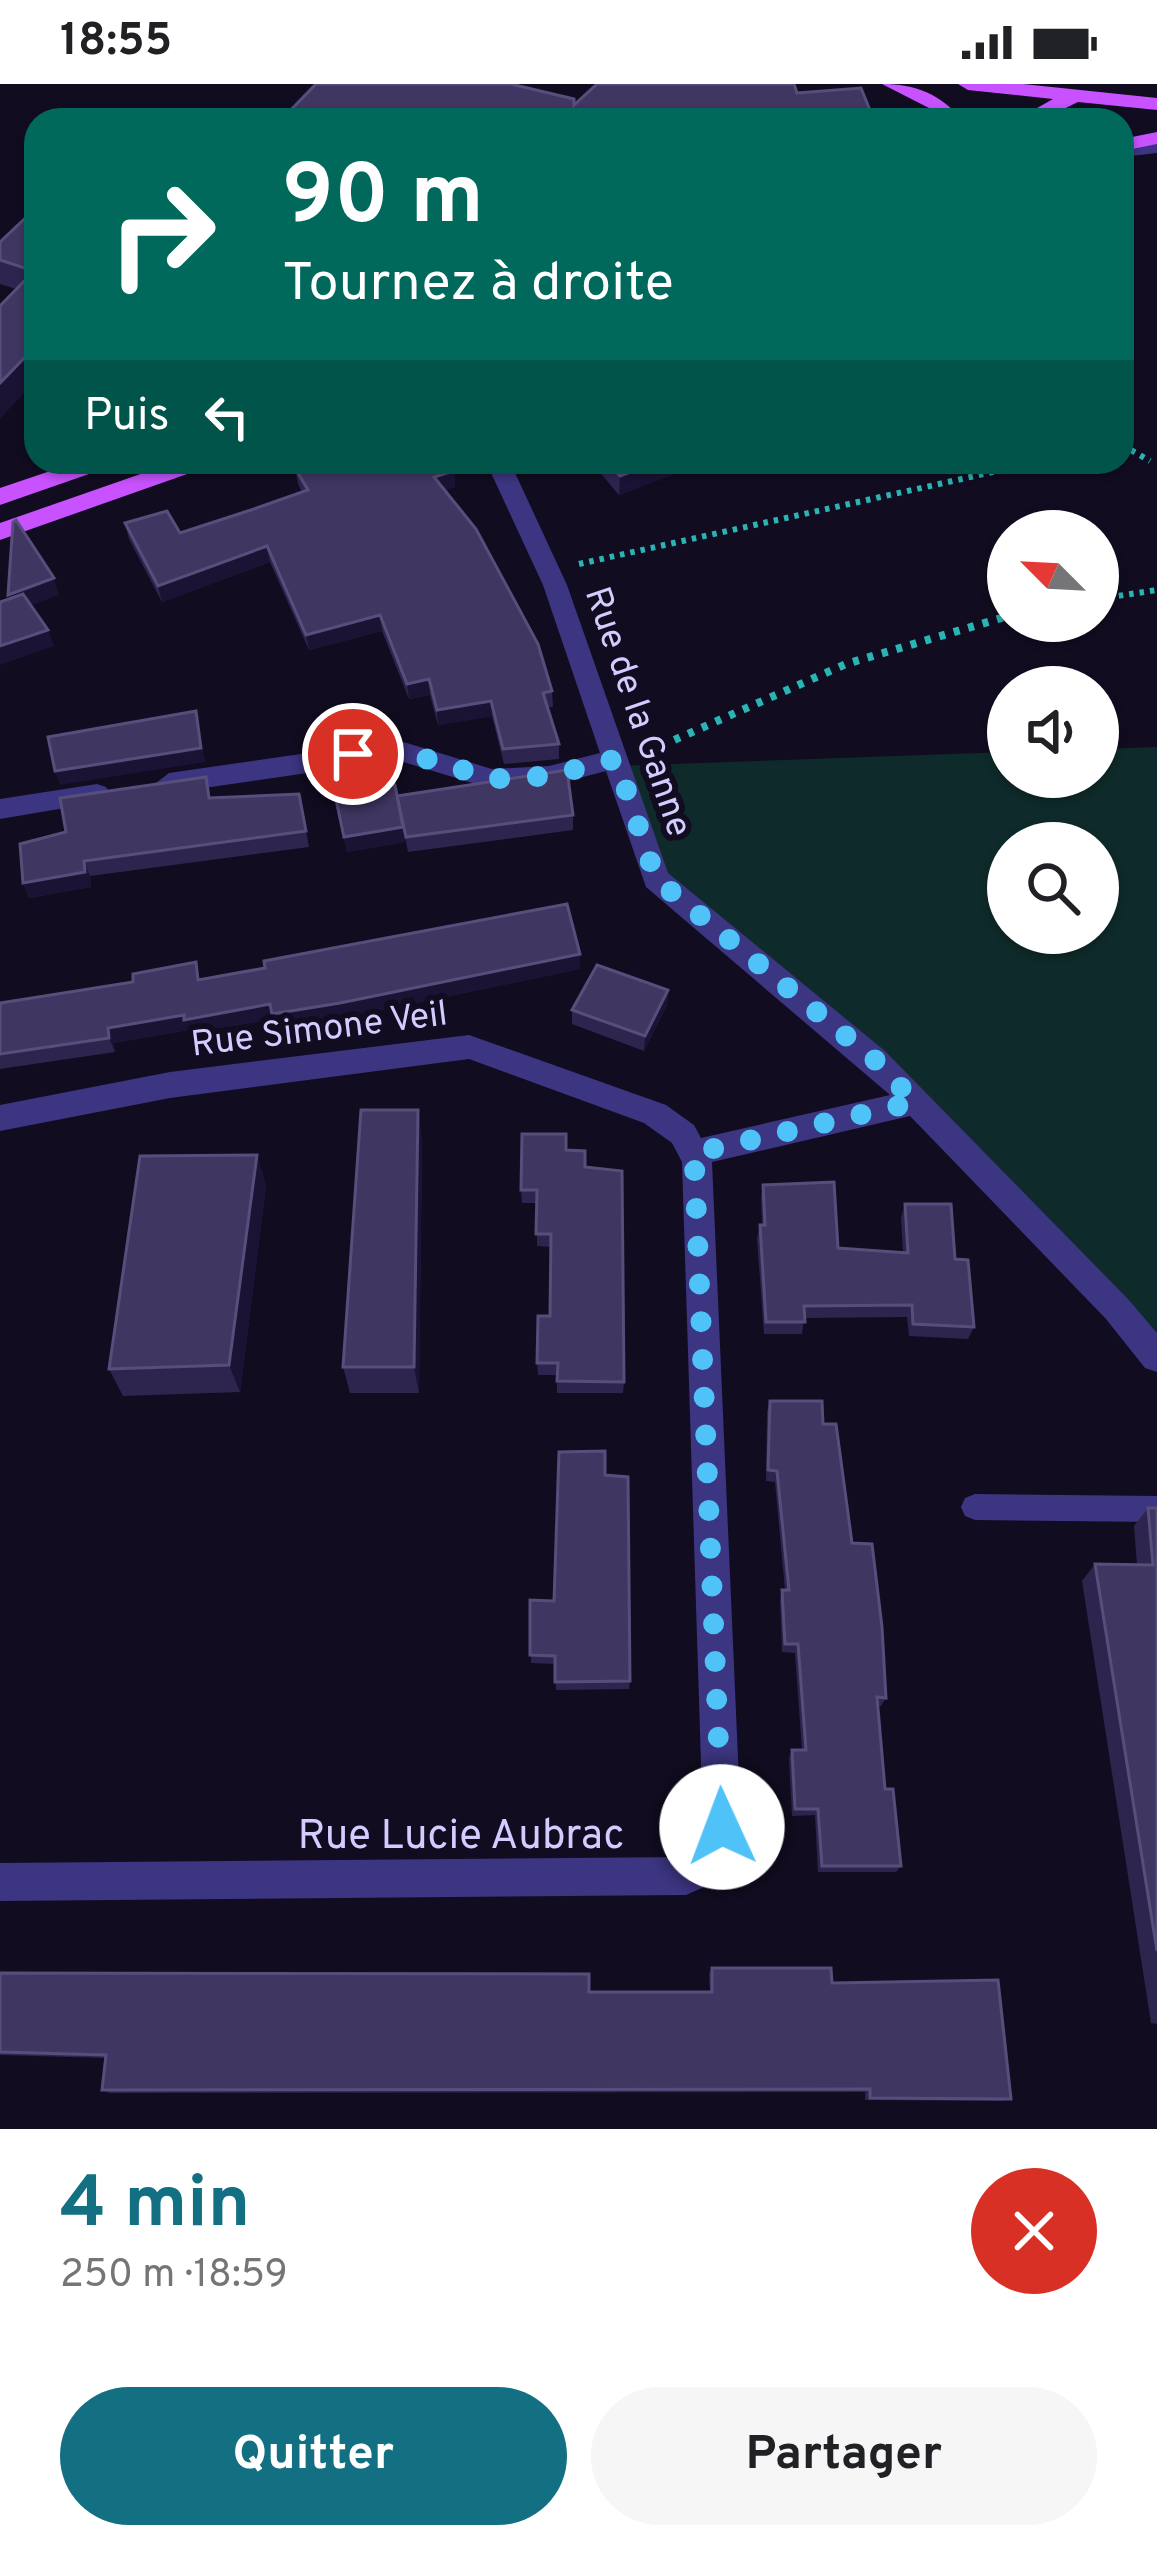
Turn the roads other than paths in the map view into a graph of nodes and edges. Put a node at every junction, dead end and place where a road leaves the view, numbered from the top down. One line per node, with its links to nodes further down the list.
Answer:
1 (892, 84): 6 (main road)
2 (968, 84): 4 (main road)
3 (1126, 84): 4 (main road)
4 (1062, 90): 5 (main road)
5 (1157, 104)
6 (940, 108)
7 (66, 474): 10 (main road)
8 (165, 474): 11 (main road)
9 (504, 474): 12 (street, Rue de la Ganne)
10 (0, 497)
11 (0, 532)
12 (617, 762): 13 (street); 14 (street, Rue de la Ganne)
13 (0, 809)
14 (915, 1102): 16 (street); 17 (street, Rue de la Ganne)
15 (0, 1118): 16 (street, Rue Simone Veil)
16 (694, 1153): 20 (street, Rue Lucie Aubrac)
17 (1157, 1357)
18 (975, 1507): 19 (lane)
19 (1157, 1509)
20 (0, 1882)

